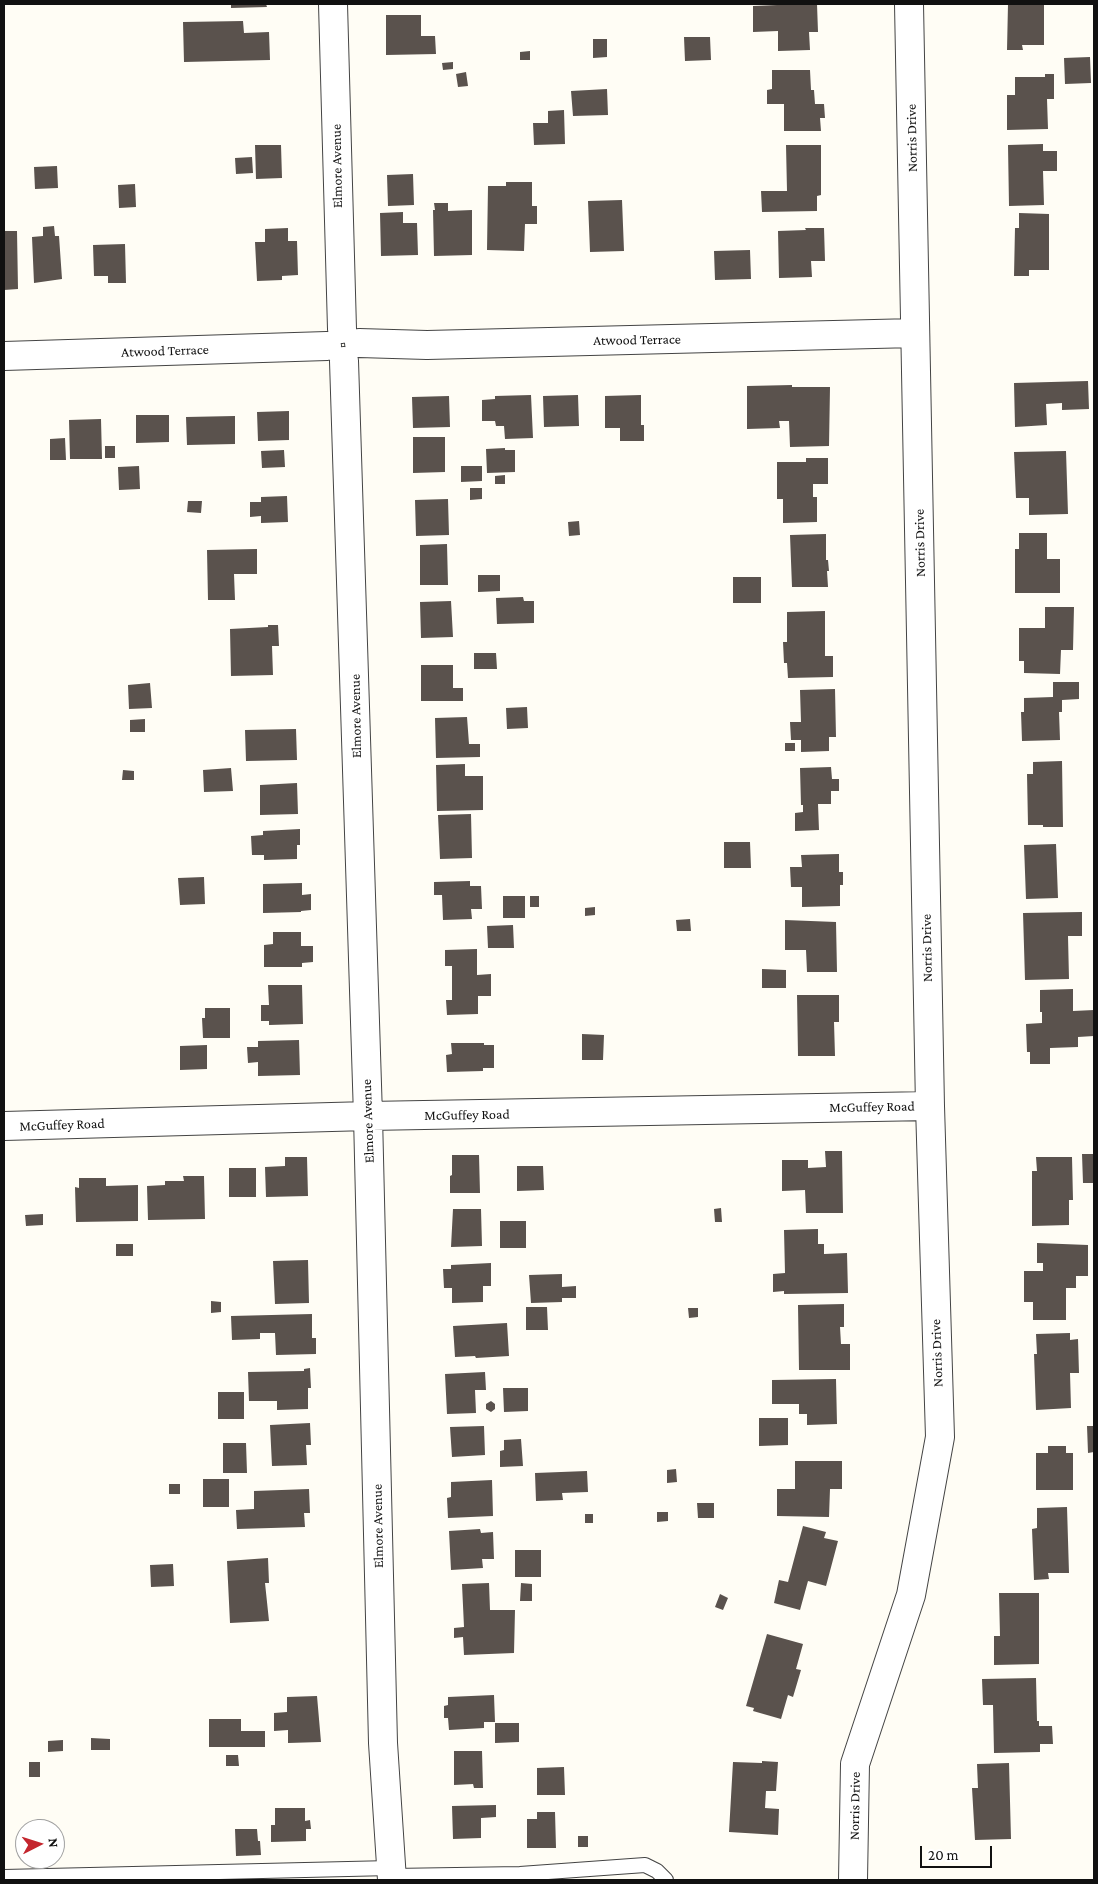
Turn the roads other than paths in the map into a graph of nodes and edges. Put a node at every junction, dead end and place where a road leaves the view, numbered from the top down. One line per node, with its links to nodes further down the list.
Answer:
1 (333, 4): 4 (street, Elmore Avenue)
2 (909, 4): 3 (street, Norris Drive)
3 (915, 332): 4 (street, Atwood Terrace); 6 (street, Norris Drive)
4 (343, 345): 5 (street, Atwood Terrace); 7 (street, Elmore Avenue)
5 (4, 356)
6 (930, 1106): 7 (street, McGuffey Road); 13 (street, Norris Drive)
7 (368, 1116): 8 (street, McGuffey Road); 10 (street, Elmore Avenue)
8 (4, 1126)
9 (330, 1875): 10 (lane); 11 (lane)
10 (391, 1875): 12 (lane)
11 (4, 1877)
12 (666, 1880)
13 (853, 1880)

